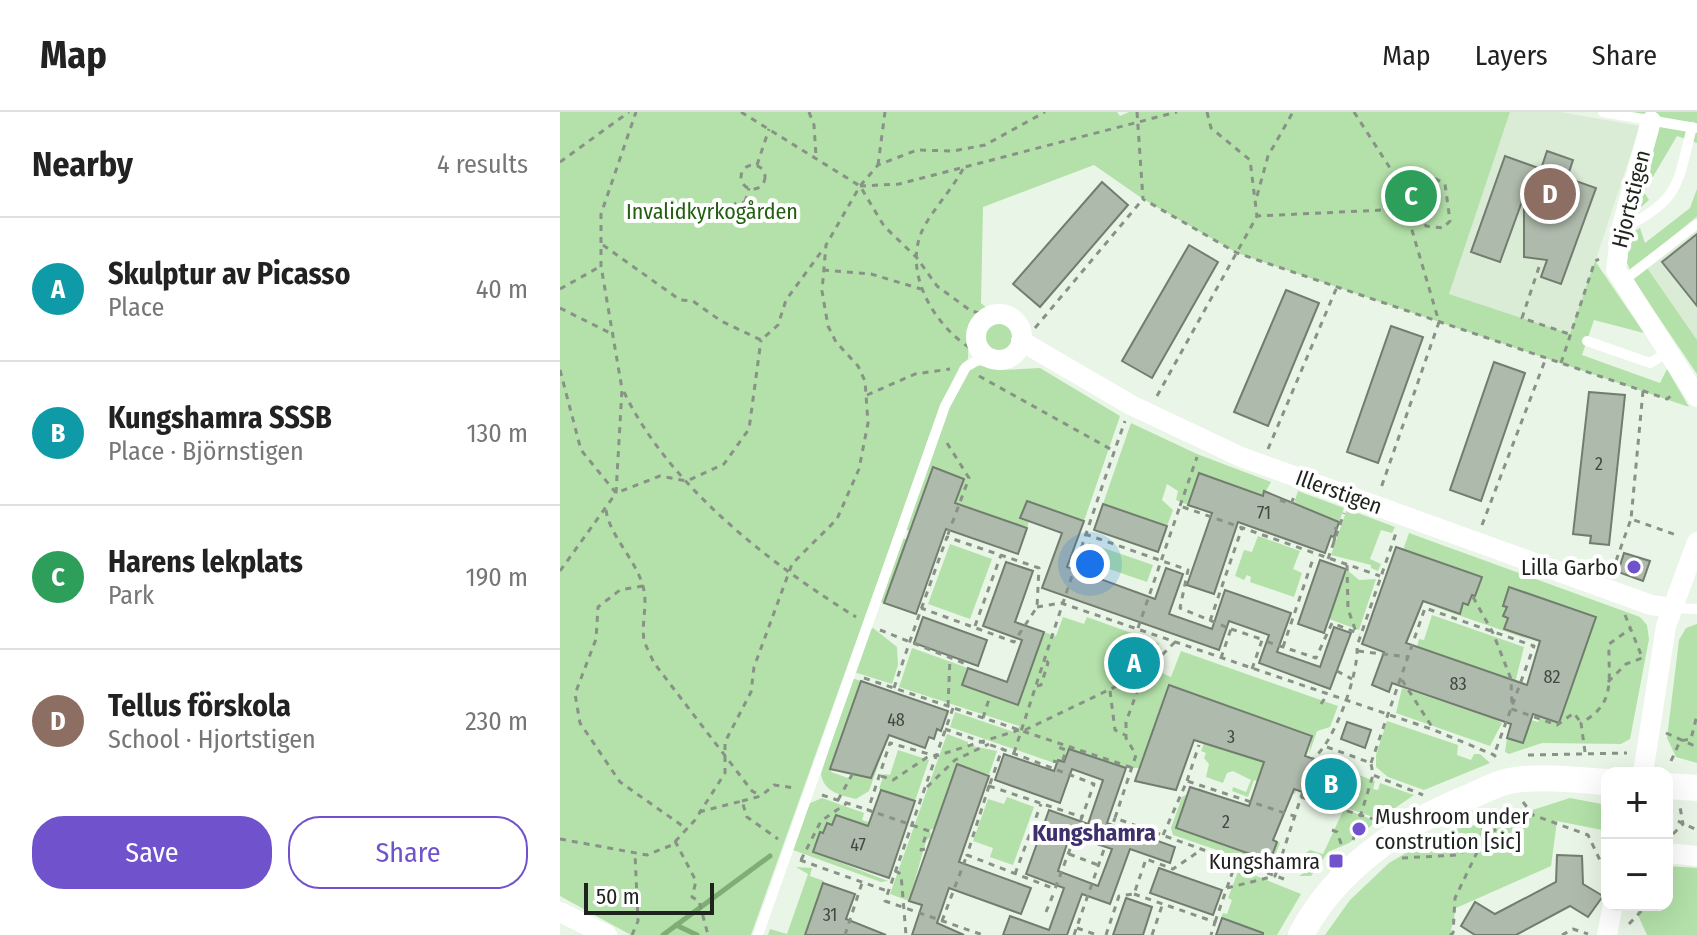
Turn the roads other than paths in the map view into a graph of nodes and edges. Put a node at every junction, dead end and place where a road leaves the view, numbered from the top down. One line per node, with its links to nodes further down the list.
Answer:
1 (1603, 112): 2 (lane)
2 (1651, 121): 3 (lane, Hjortstigen); 5 (street, Hjortstigen)
3 (1694, 128): 5 (lane)
4 (1697, 224): 6 (lane)
5 (1619, 239): 6 (street, Hjortstigen)
6 (1623, 281): 10 (street, Hjortstigen)
7 (1028, 334): 9 (street); 9 (street, Illerstigen); 13 (street, Illerstigen)
8 (1587, 341): 10 (lane)
9 (977, 352): 23 (lane)
10 (1668, 352): 11 (street, Hjortstigen)
11 (1693, 391)
12 (1690, 540): 13 (street)
13 (1671, 608): 14 (lane); 15 (street)
14 (1697, 609)
15 (1644, 767)
16 (1601, 782): 24 (street)
17 (1673, 854): 18 (street)
18 (1697, 856)
19 (1613, 911): 21 (street)
20 (560, 912): 22 (street)
21 (1615, 931)
22 (607, 935)
23 (758, 935)
24 (1301, 935)

